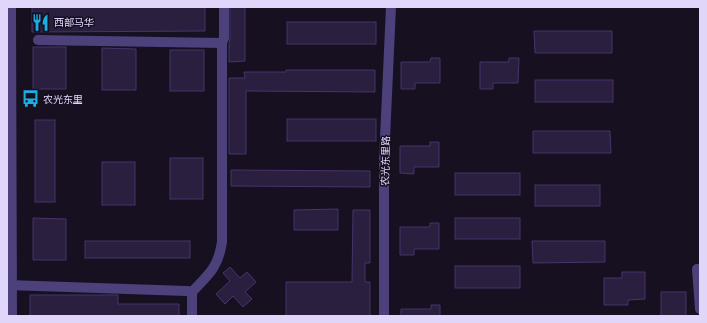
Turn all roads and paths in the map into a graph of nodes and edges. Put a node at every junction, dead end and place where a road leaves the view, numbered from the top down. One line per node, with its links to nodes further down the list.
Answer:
1 (11, 7): 7 (street)
2 (224, 7): 5 (street)
3 (391, 7): 12 (street, 农光东里路)
4 (38, 40): 5 (street)
5 (222, 43): 8 (street)
6 (700, 269): 9 (street)
7 (9, 285): 8 (street); 10 (street)
8 (192, 292): 11 (street)
9 (700, 309)
10 (12, 316)
11 (192, 316)
12 (384, 316)

